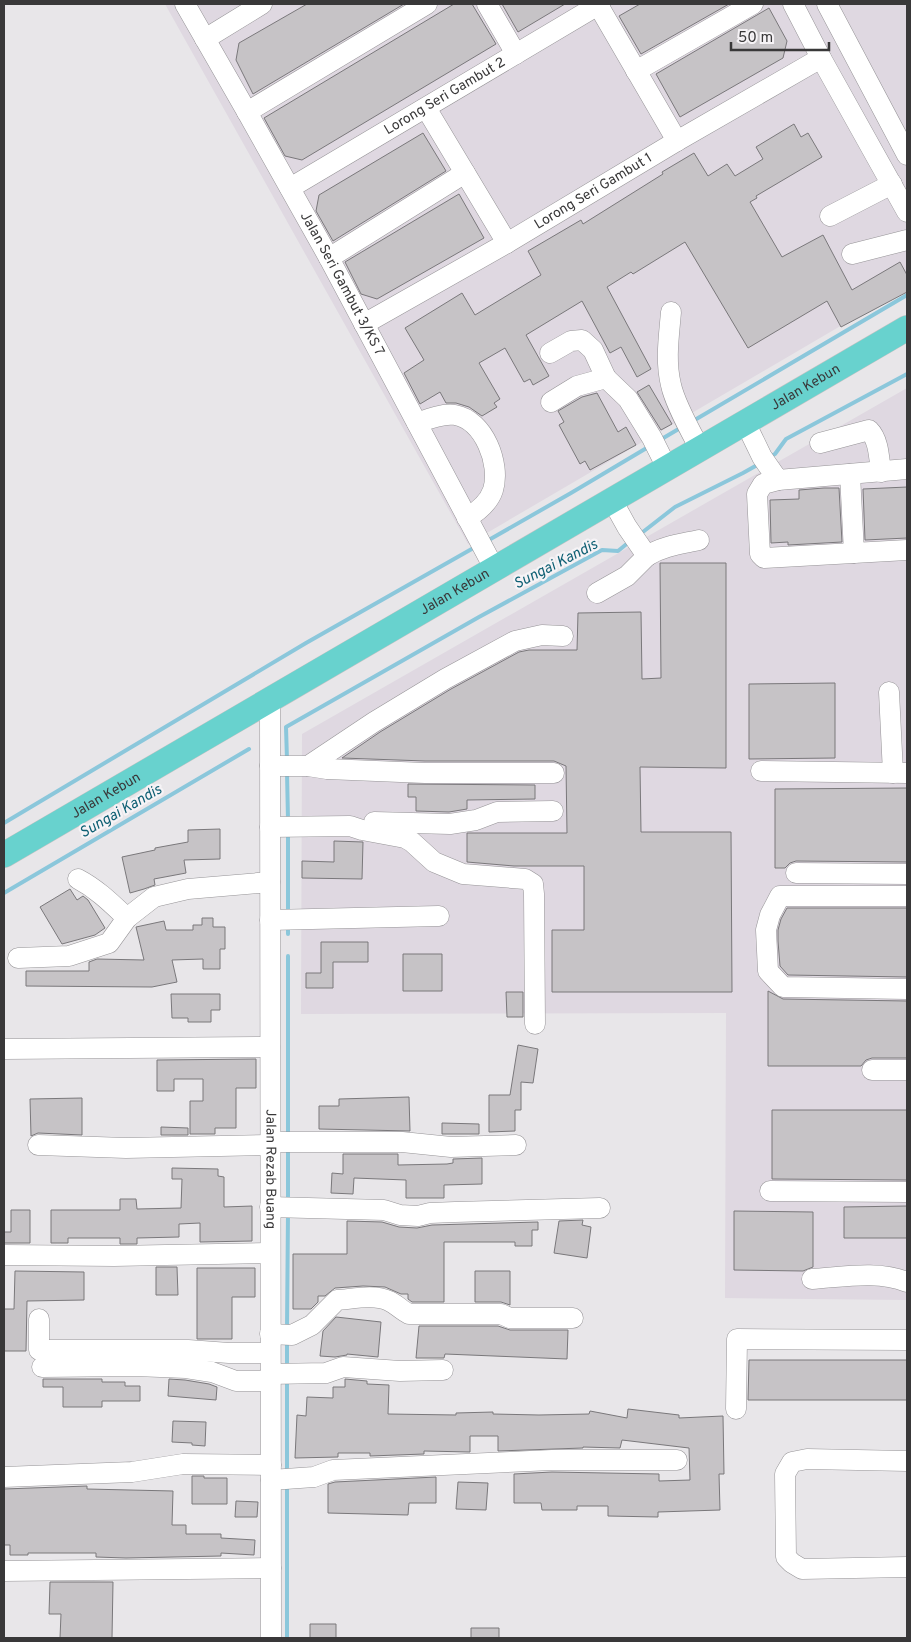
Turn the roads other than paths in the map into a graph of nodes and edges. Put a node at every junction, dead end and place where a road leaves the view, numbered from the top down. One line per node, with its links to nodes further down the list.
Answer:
1 (185, 4): 9 (street, Jalan Seri Gambut 3/KS 7)
2 (262, 4): 9 (street)
3 (427, 4): 14 (street)
4 (487, 4): 10 (street)
5 (599, 4): 10 (street, Lorong Seri Gambut 2); 12 (street)
6 (753, 4): 12 (street)
7 (793, 4): 11 (street)
8 (827, 4): 16 (street)
9 (205, 39): 14 (street, Jalan Seri Gambut 3/KS 7)
10 (516, 54): 13 (street, Lorong Seri Gambut 2)
11 (821, 58): 15 (street, Lorong Seri Gambut 1); 18 (street)
12 (636, 71): 15 (street)
13 (426, 108): 17 (street); 19 (street, Lorong Seri Gambut 2)
14 (247, 112): 19 (street, Jalan Seri Gambut 3/KS 7)
15 (677, 141): 23 (street, Lorong Seri Gambut 1)
16 (907, 155)
17 (465, 173): 23 (street); 25 (street)
18 (892, 184): 20 (street); 21 (street)
19 (290, 188): 25 (street, Jalan Seri Gambut 3/KS 7)
20 (907, 212)
21 (830, 216)
22 (907, 240): 24 (street)
23 (507, 243): 27 (street, Lorong Seri Gambut 1)
24 (852, 254)
25 (329, 258): 27 (street, Jalan Seri Gambut 3/KS 7)
26 (672, 312): 34 (street)
27 (364, 324): 33 (street, Jalan Seri Gambut 3/KS 7)
28 (907, 328): 32 (main road, Jalan Kebun)
29 (550, 353): 30 (street)
30 (606, 378): 31 (street); 36 (street)
31 (551, 402)
32 (745, 422): 34 (main road, Jalan Kebun); 37 (street)
33 (417, 423): 42 (street, Jalan Seri Gambut 3/KS 7); 42 (street)
34 (692, 432): 36 (main road, Jalan Kebun)
35 (820, 443): 39 (street)
36 (667, 468): 41 (main road, Jalan Kebun)
37 (770, 469): 40 (street); 47 (street)
38 (907, 470): 39 (street)
39 (881, 472): 40 (street)
40 (850, 474): 47 (street)
41 (612, 500): 45 (street); 46 (main road, Jalan Kebun)
42 (467, 518): 46 (street, Jalan Seri Gambut 3/KS 7)
43 (699, 540): 45 (street)
44 (907, 550): 47 (street)
45 (643, 551): 48 (street)
46 (486, 552): 51 (main road, Jalan Kebun)
47 (854, 553)
48 (598, 593)
49 (563, 636): 52 (street)
50 (889, 692): 55 (street)
51 (270, 700): 52 (street, Jalan Rezab Buang); 59 (main road, Jalan Kebun)
52 (289, 766): 54 (street); 58 (street, Jalan Rezab Buang)
53 (761, 771): 55 (street)
54 (554, 773)
55 (900, 773)
56 (553, 811): 57 (street)
57 (350, 826): 58 (street); 70 (street)
58 (283, 827): 63 (street, Jalan Rezab Buang)
59 (4, 855)
60 (796, 873): 61 (street)
61 (907, 874)
62 (78, 879): 66 (street)
63 (270, 882): 66 (street); 67 (street, Jalan Rezab Buang)
64 (907, 896): 69 (street)
65 (439, 916): 67 (street)
66 (127, 918): 68 (street)
67 (282, 919): 71 (street, Jalan Rezab Buang)
68 (18, 958)
69 (907, 989)
70 (534, 1024)
71 (270, 1047): 72 (street); 75 (street, Jalan Rezab Buang)
72 (4, 1049)
73 (872, 1070): 74 (street)
74 (907, 1070)
75 (277, 1143): 76 (street); 77 (street); 80 (street, Jalan Rezab Buang)
76 (38, 1145)
77 (516, 1145)
78 (770, 1191): 79 (street)
79 (907, 1192)
80 (282, 1207): 81 (street); 82 (street, Jalan Rezab Buang)
81 (600, 1208)
82 (270, 1253): 83 (street); 88 (street, Jalan Rezab Buang)
83 (4, 1255)
84 (812, 1279): 85 (street)
85 (907, 1282)
86 (39, 1318): 88 (street)
87 (573, 1318): 88 (street)
88 (278, 1339): 92 (street, Jalan Rezab Buang)
89 (907, 1340): 93 (street)
90 (42, 1367): 92 (street)
91 (443, 1370): 92 (street)
92 (278, 1376): 96 (street, Jalan Rezab Buang)
93 (736, 1409)
94 (677, 1460): 96 (street)
95 (907, 1461): 98 (street)
96 (279, 1476): 97 (street); 99 (street, Jalan Rezab Buang)
97 (4, 1477)
98 (907, 1567)
99 (271, 1568): 100 (street); 101 (street, Jalan Rezab Buang)
100 (4, 1571)
101 (271, 1638)

